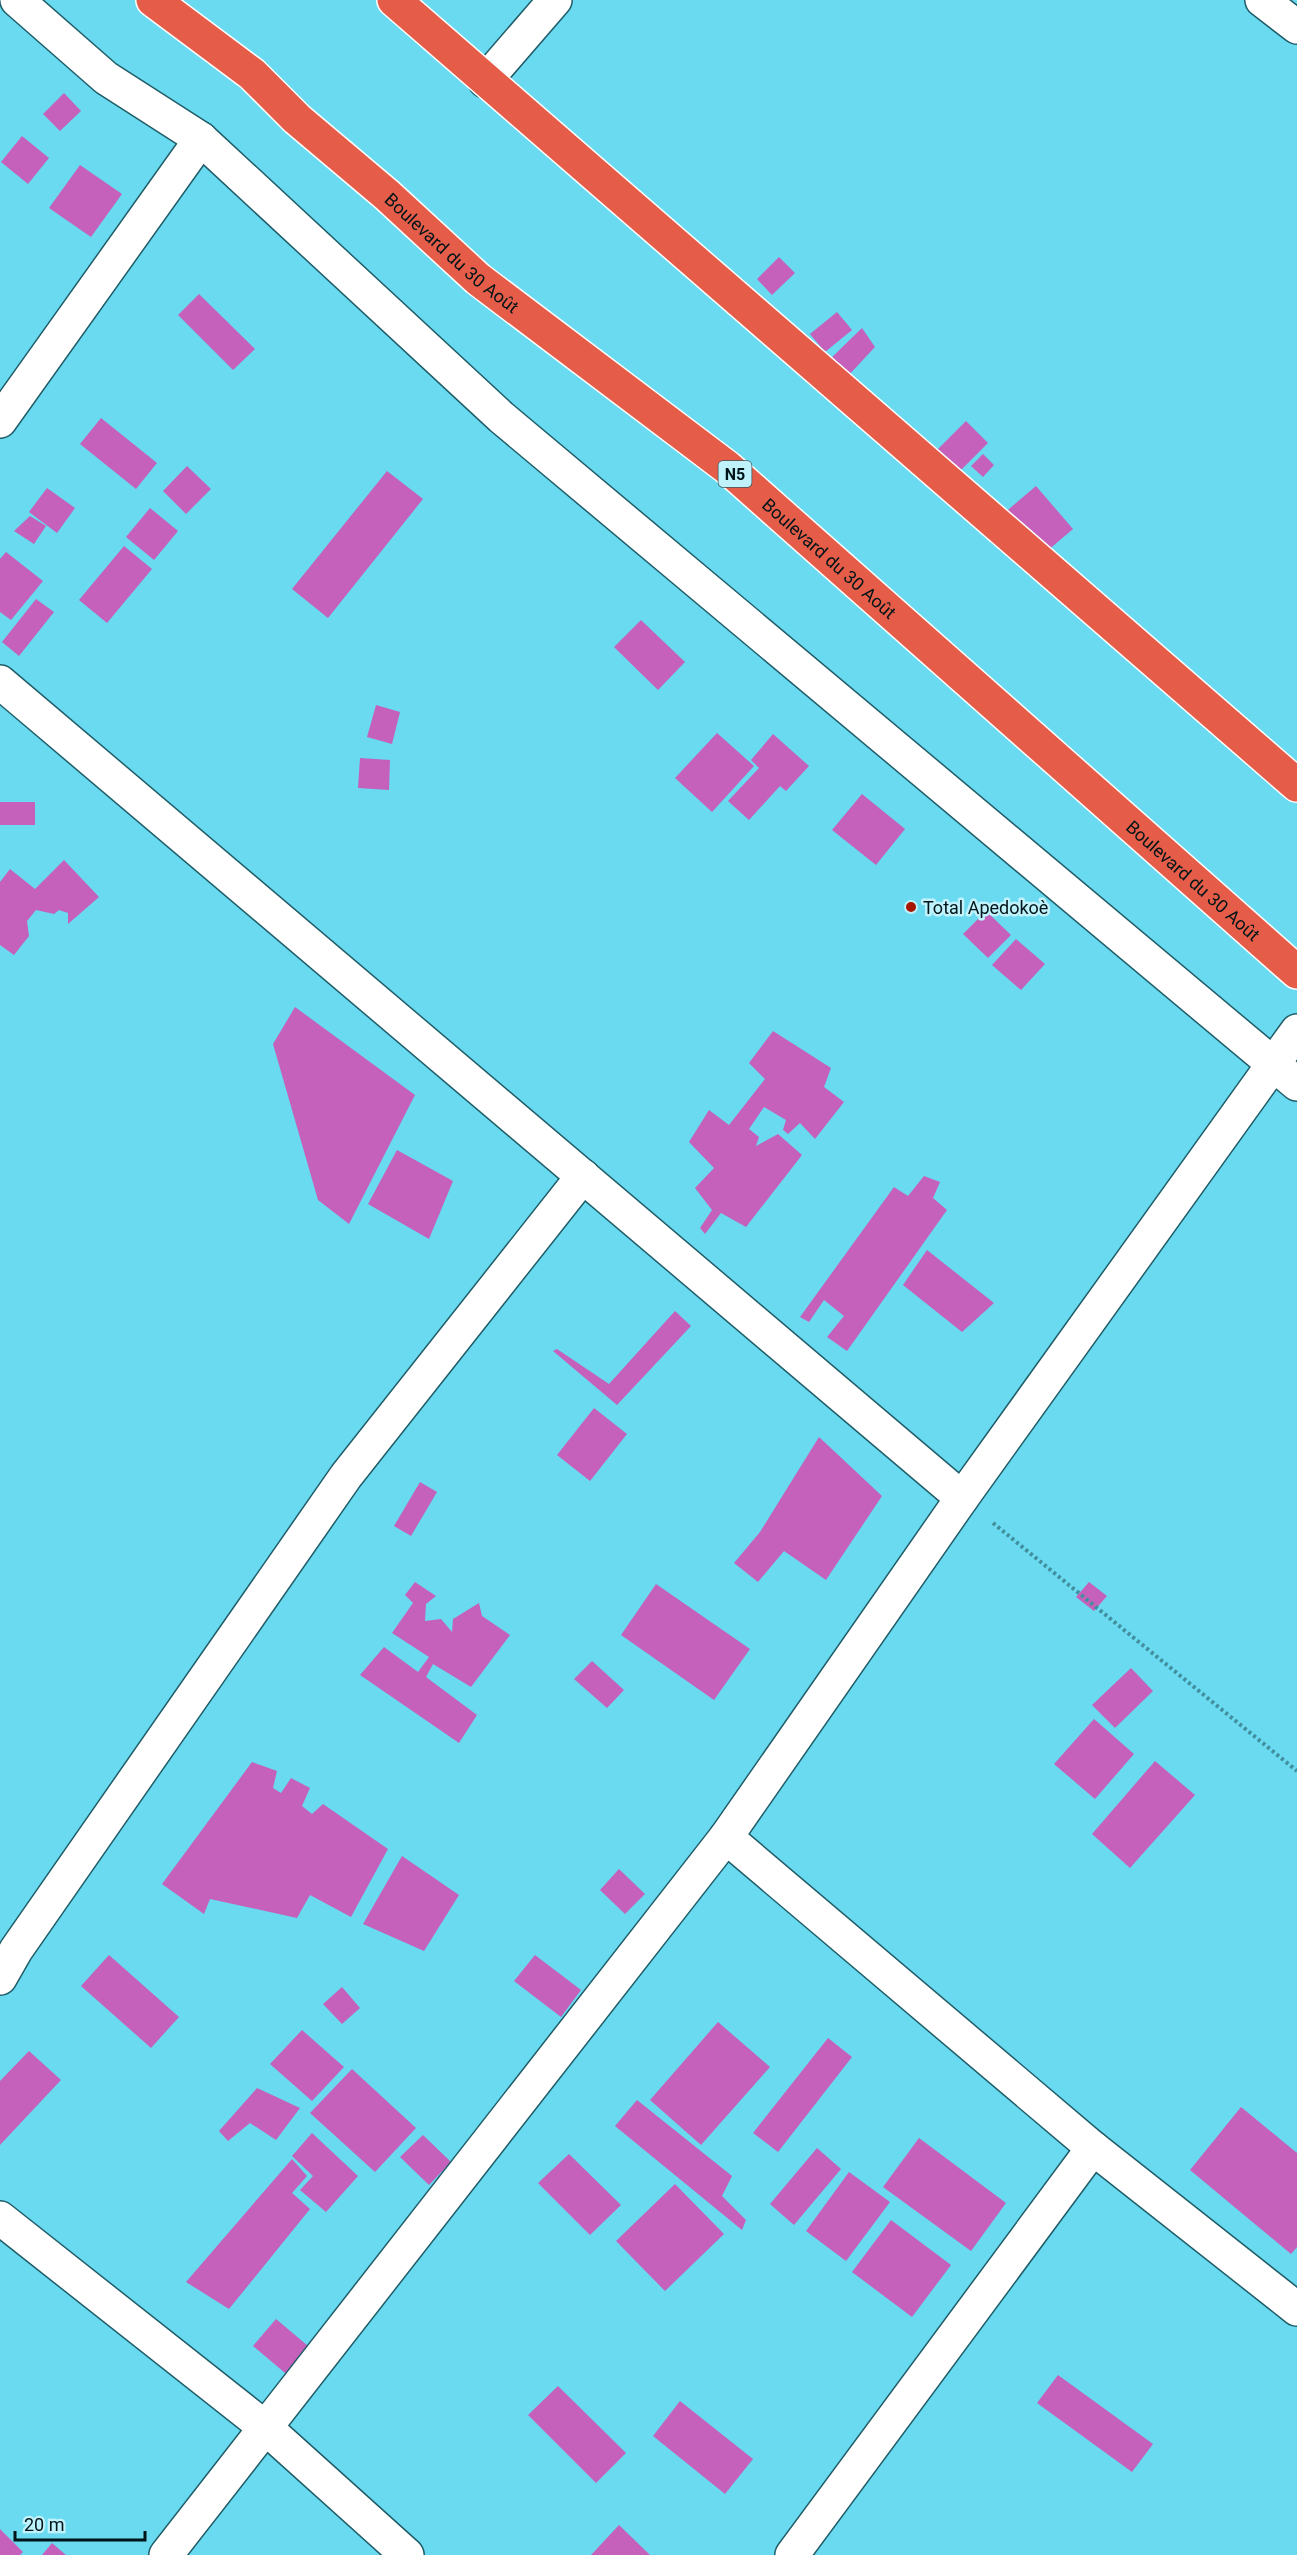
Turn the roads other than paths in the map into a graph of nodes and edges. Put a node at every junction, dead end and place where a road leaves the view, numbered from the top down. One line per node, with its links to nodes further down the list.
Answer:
1 (17, 0): 8 (street)
2 (153, 0): 12 (highway, Boulevard du 30 Août / N5)
3 (394, 0): 7 (highway)
4 (555, 0): 7 (street)
5 (1262, 0): 6 (street)
6 (1297, 27)
7 (485, 81): 11 (highway)
8 (201, 139): 9 (street); 14 (street)
9 (0, 421)
10 (0, 682): 15 (street)
11 (1297, 785)
12 (1297, 972)
13 (1297, 1031): 14 (street)
14 (1285, 1074): 16 (street)
15 (583, 1176): 16 (street); 18 (street)
16 (962, 1498): 17 (street)
17 (726, 1837): 19 (street); 22 (street)
18 (5, 1952)
19 (1093, 2148): 21 (street); 25 (street)
20 (0, 2218): 22 (street)
21 (1297, 2309)
22 (267, 2429): 23 (street); 24 (street)
23 (166, 2555)
24 (407, 2555)
25 (792, 2555)

